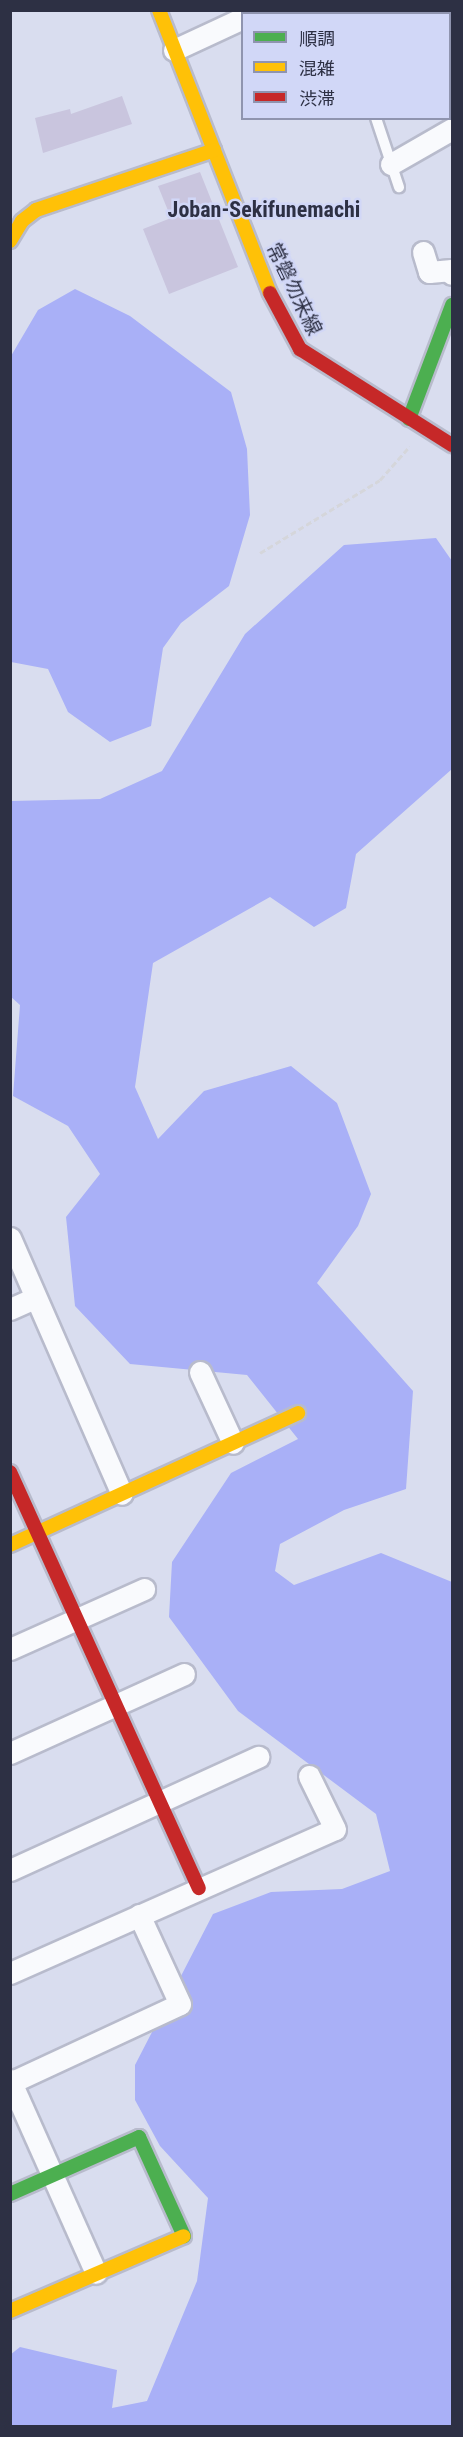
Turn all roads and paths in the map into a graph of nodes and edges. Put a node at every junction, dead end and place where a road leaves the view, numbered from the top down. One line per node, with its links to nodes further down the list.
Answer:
1 (159, 10): 3 (street, 常磐勿来線)
2 (241, 19): 3 (street)
3 (174, 50): 6 (street, 常磐勿来線)
4 (377, 120): 7 (lane)
5 (453, 129): 7 (street)
6 (214, 150): 9 (street); 13 (street, 常磐勿来線)
7 (391, 164): 8 (lane)
8 (399, 187)
9 (10, 241)
10 (423, 252): 11 (street)
11 (453, 274)
12 (453, 305): 13 (street)
13 (409, 419): 14 (street, 常磐勿来線)
14 (422, 426): 15 (street, 常磐勿来線); 16 (path)
15 (453, 445)
16 (260, 554)
17 (10, 1238): 18 (street)
18 (35, 1298): 19 (street); 24 (street)
19 (10, 1310)
20 (200, 1372): 22 (street)
21 (298, 1413): 22 (street)
22 (233, 1443): 24 (street)
23 (10, 1472): 25 (street)
24 (122, 1494): 25 (street)
25 (38, 1533): 26 (street); 28 (street)
26 (10, 1545)
27 (144, 1589): 28 (street)
28 (77, 1619): 29 (street); 31 (street)
29 (10, 1649)
30 (184, 1674): 31 (street)
31 (116, 1704): 32 (street); 35 (street)
32 (10, 1753)
33 (258, 1757): 35 (street)
34 (309, 1776): 37 (street)
35 (160, 1802): 36 (street); 37 (street)
36 (10, 1870)
37 (199, 1888): 38 (street)
38 (139, 1915): 39 (street); 40 (street)
39 (10, 1972)
40 (11, 2082): 41 (street)
41 (52, 2177): 42 (street); 43 (street); 43 (street)
42 (10, 2194)
43 (96, 2273): 44 (street)
44 (10, 2311)

